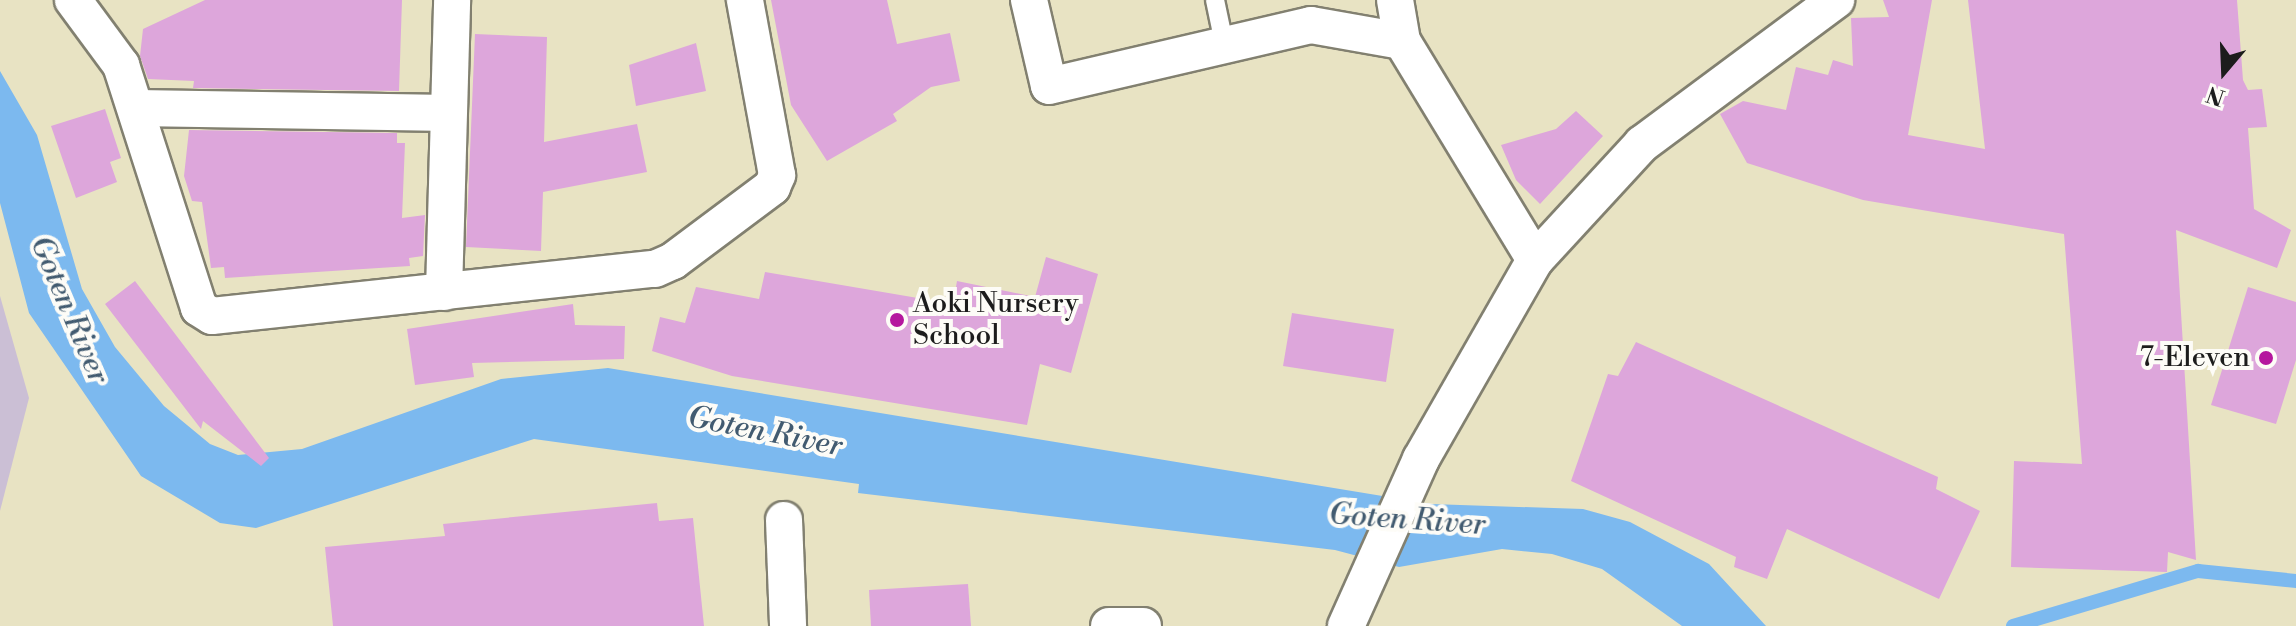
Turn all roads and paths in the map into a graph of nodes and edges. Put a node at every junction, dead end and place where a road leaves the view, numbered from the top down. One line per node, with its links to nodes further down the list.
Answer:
1 (73, 0): 10 (street)
2 (452, 0): 11 (street)
3 (745, 0): 13 (street)
4 (1029, 0): 9 (street)
5 (1215, 0): 9 (lane)
6 (1395, 0): 8 (street)
7 (1836, 0): 12 (street)
8 (1402, 41): 9 (street); 12 (street)
9 (1224, 43)
10 (139, 108): 11 (street); 13 (street)
11 (448, 113): 13 (street)
12 (1535, 260): 18 (street)
13 (444, 292)
14 (784, 520): 15 (street)
15 (788, 626)
16 (1109, 626): 17 (street)
17 (1143, 626)
18 (1346, 626)

